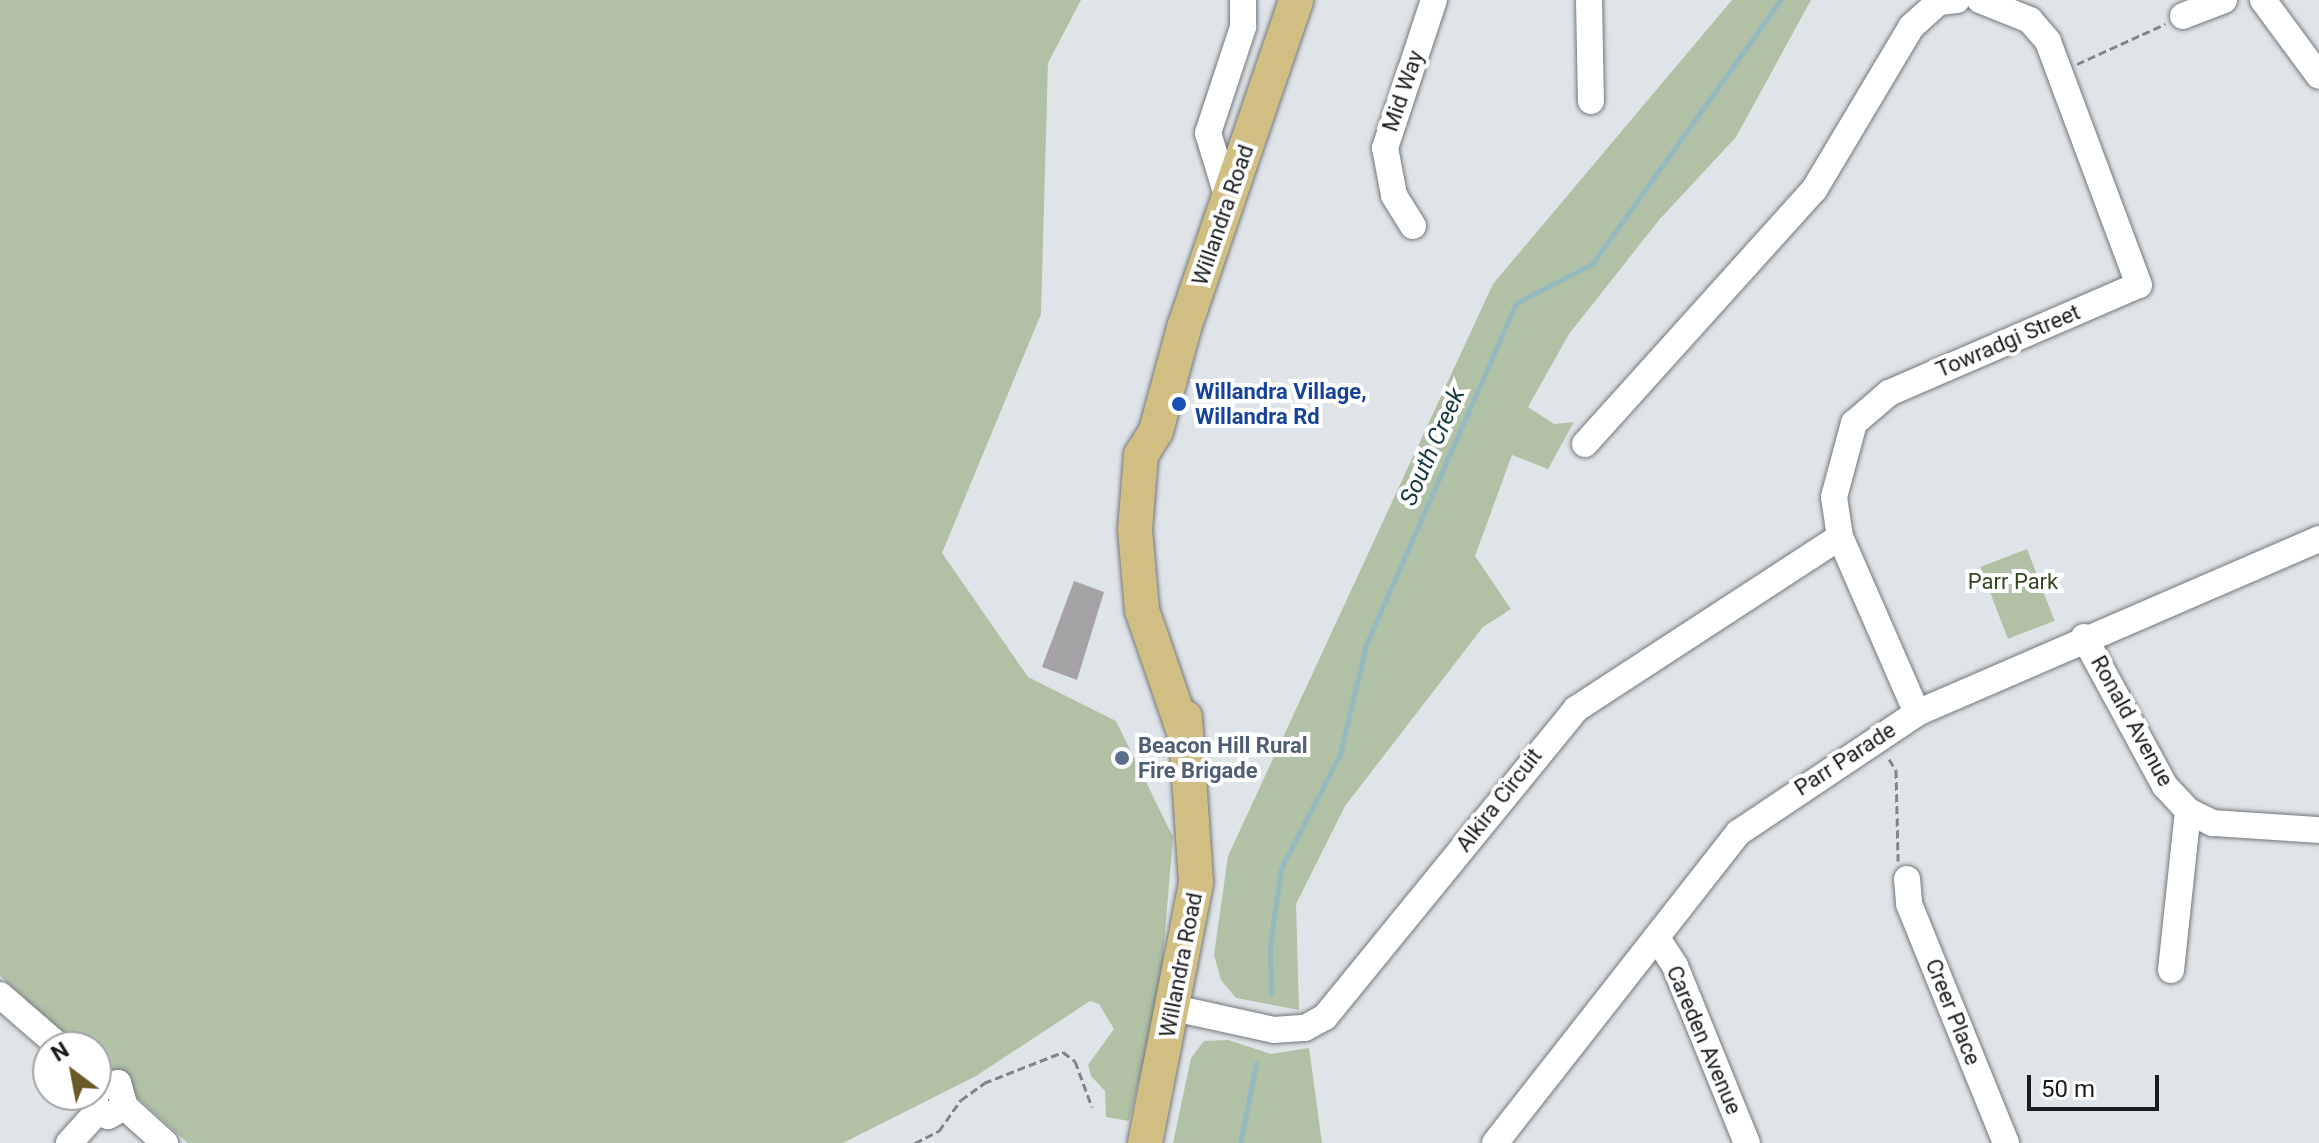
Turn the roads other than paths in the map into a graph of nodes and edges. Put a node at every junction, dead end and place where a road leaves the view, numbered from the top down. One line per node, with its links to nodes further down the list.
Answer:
1 (1243, 0): 12 (street)
2 (1296, 0): 12 (main road, Willandra Road)
3 (1434, 0): 13 (street, Mid Way)
4 (1589, 0): 11 (street)
5 (1957, 0): 14 (street)
6 (1980, 0): 15 (street, Towradgi Street)
7 (2224, 0): 9 (street)
8 (2263, 0): 10 (street)
9 (2183, 16)
10 (2319, 76)
11 (1591, 101)
12 (1229, 202): 25 (main road, Willandra Road)
13 (1413, 226)
14 (1585, 444)
15 (1840, 537): 18 (street, Towradgi Street); 25 (street, Alkira Circuit)
16 (2319, 539): 17 (street, Parr Parade)
17 (2084, 637): 18 (street, Parr Parade); 19 (street, Ronald Avenue)
18 (1917, 713): 22 (street, Parr Parade)
19 (2188, 811): 20 (street); 23 (street)
20 (2319, 830)
21 (1907, 879): 34 (street, Creer Place)
22 (1657, 938): 32 (street, Parr Parade); 33 (street, Careden Avenue)
23 (2171, 970)
24 (0, 995): 26 (street)
25 (1174, 1008): 31 (main road, Willandra Road)
26 (42, 1031)
27 (87, 1111): 29 (street)
28 (106, 1111): 30 (street)
29 (69, 1143)
30 (165, 1143)
31 (1145, 1143)
32 (1495, 1143)
33 (1747, 1143)
34 (2006, 1143)

